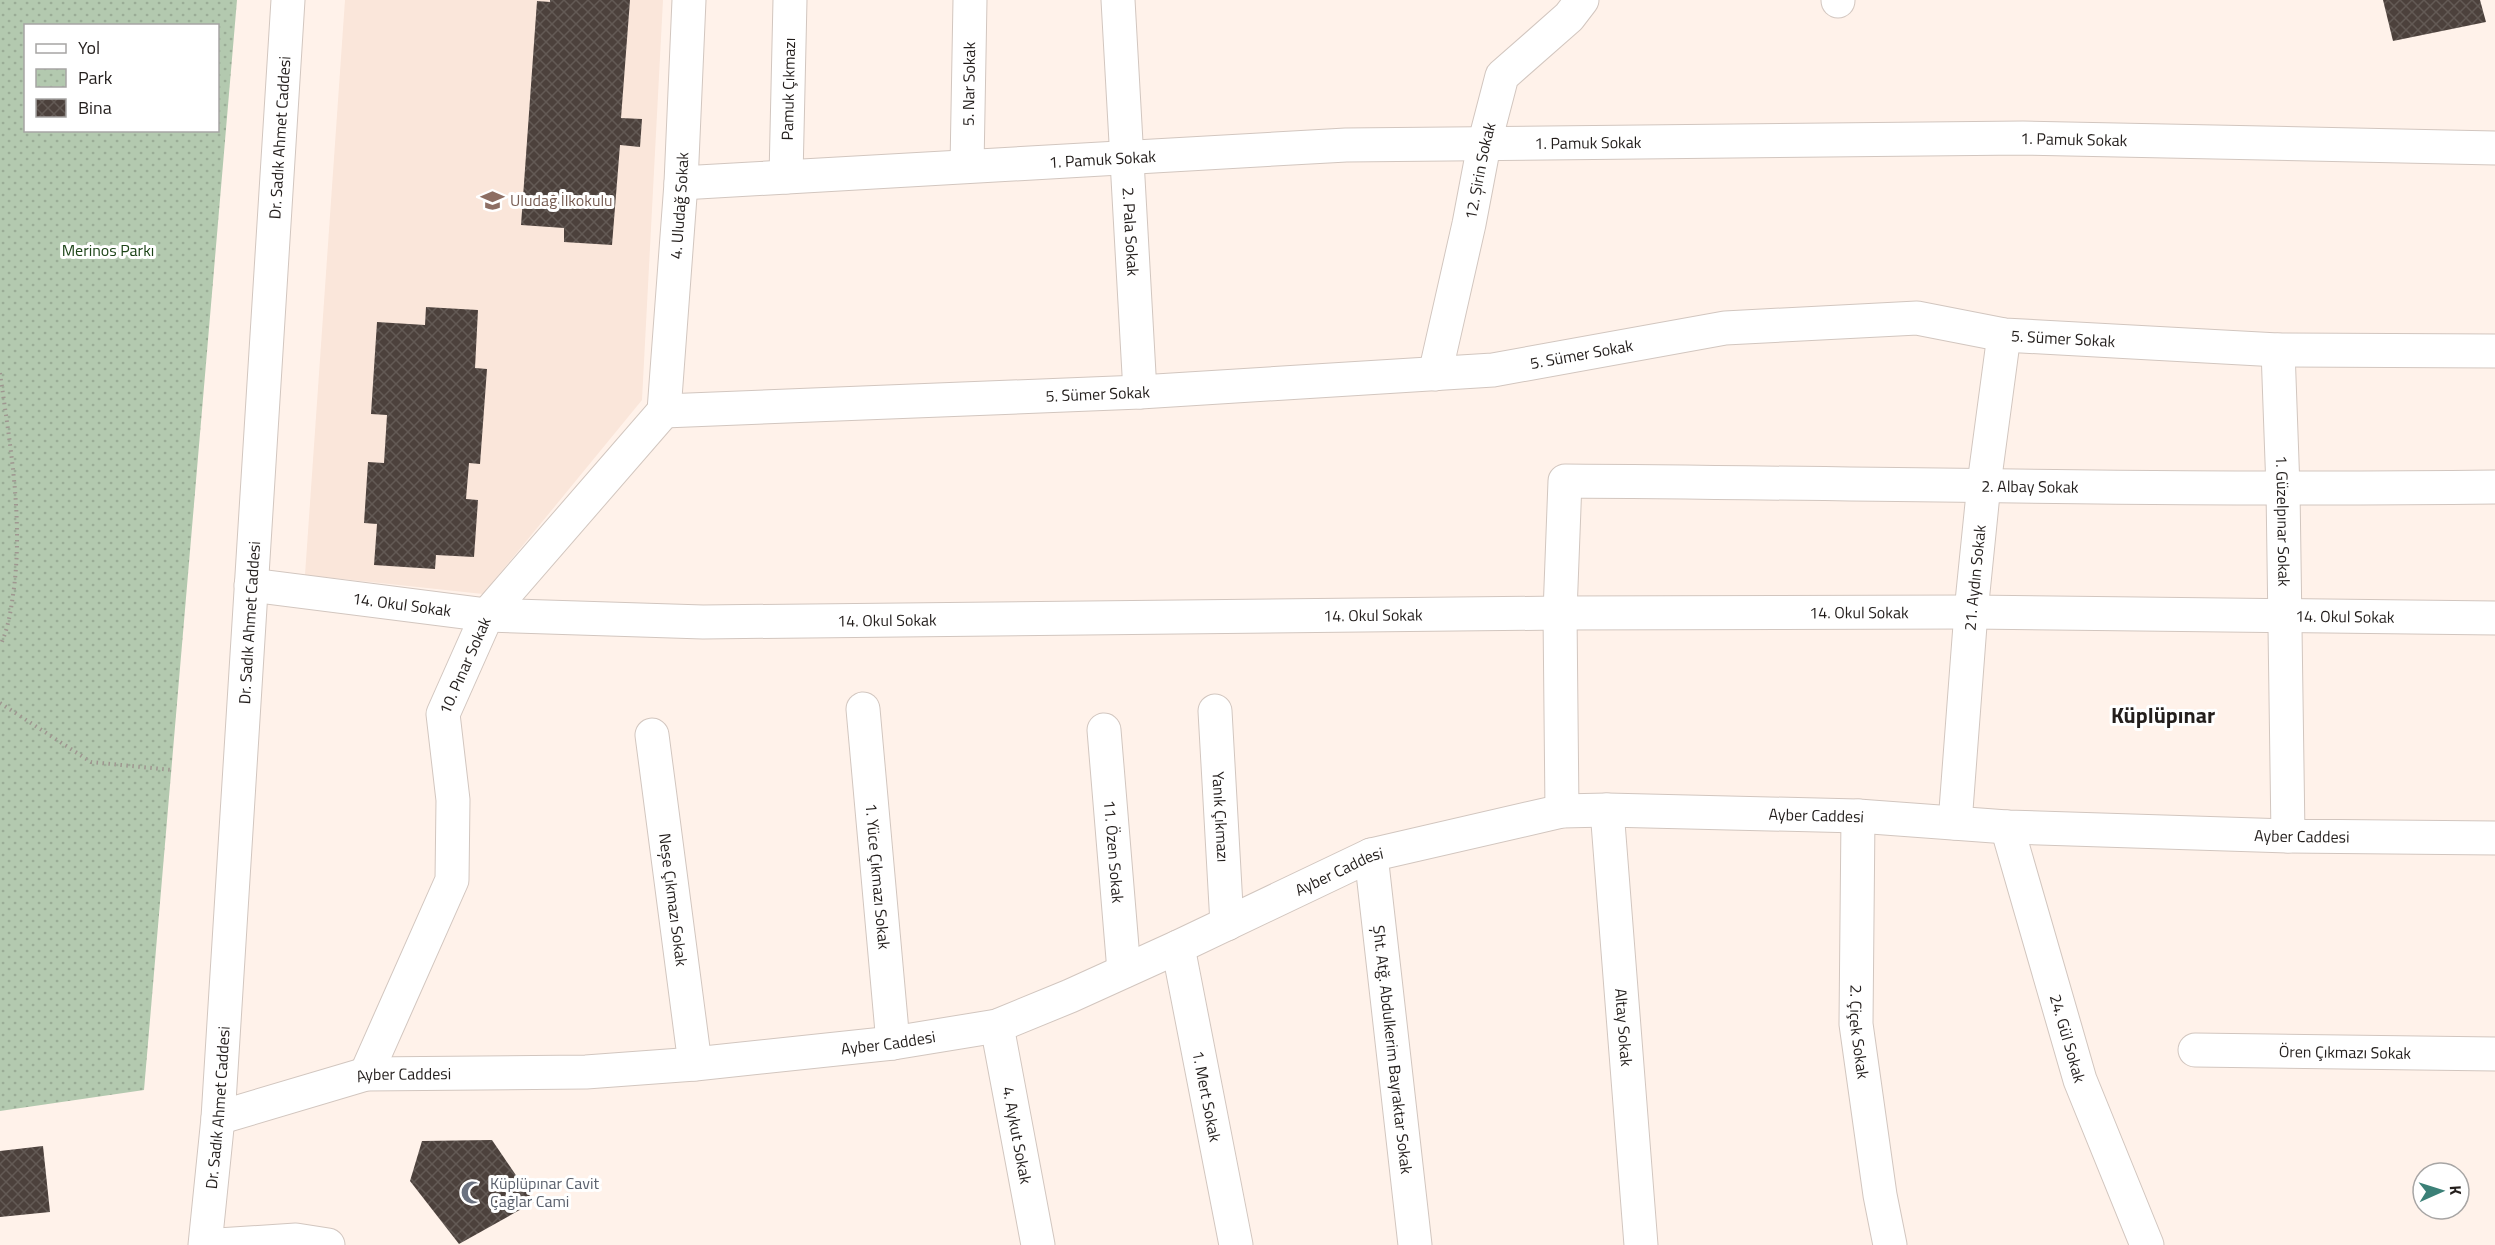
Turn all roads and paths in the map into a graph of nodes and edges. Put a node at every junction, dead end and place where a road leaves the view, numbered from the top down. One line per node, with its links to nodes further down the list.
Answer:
1 (288, 0): 23 (street, Dr. Sadık Ahmet Caddesi)
2 (689, 0): 12 (street, 4. Uludağ Sokak)
3 (790, 0): 11 (street, Pamuk Çıkmazı)
4 (970, 0): 10 (street, 5. Nar Sokak)
5 (1118, 0): 9 (street, 2. Pala Sokak)
6 (1582, 0): 7 (street, 12. Şirin Sokak)
7 (1484, 145): 8 (street, 1. Pamuk Sokak); 9 (street, 1. Pamuk Sokak); 17 (street, 12. Şirin Sokak)
8 (2495, 148)
9 (1128, 157): 10 (street, 1. Pamuk Sokak); 18 (street, 2. Pala Sokak)
10 (967, 166): 11 (street, 1. Pamuk Sokak)
11 (786, 177): 12 (street, 1. Pamuk Sokak)
12 (681, 183): 19 (street, 4. Uludağ Sokak)
13 (2004, 335): 14 (street, 5. Sümer Sokak); 17 (street, 5. Sümer Sokak); 20 (street, 21. Aydın Sokak)
14 (2278, 350): 15 (street, 5. Sümer Sokak); 22 (street, 1. Güzelpınar Sokak)
15 (2495, 351)
16 (0, 373): 29 (path)
17 (1435, 374): 18 (street, 5. Sümer Sokak)
18 (1140, 392): 19 (street, 5. Sümer Sokak)
19 (664, 411): 26 (street, 10. Pınar Sokak)
20 (1984, 484): 22 (street, 2. Albay Sokak); 24 (street, 21. Aydın Sokak); 25 (street, 2. Albay Sokak)
21 (2495, 487): 22 (street, 2. Albay Sokak)
22 (2283, 489): 27 (street, 1. Güzelpınar Sokak)
23 (251, 585): 26 (street, 14. Okul Sokak); 53 (street, Dr. Sadık Ahmet Caddesi)
24 (1971, 612): 25 (street, 14. Okul Sokak); 27 (street, 14. Okul Sokak); 39 (street, 21. Aydın Sokak)
25 (1560, 613): 26 (street, 14. Okul Sokak); 37 (street)
26 (487, 615): 52 (street, 10. Pınar Sokak)
27 (2285, 615): 28 (street, 14. Okul Sokak); 41 (street, 1. Güzelpınar Sokak)
28 (2495, 618)
29 (0, 645)
30 (0, 703): 35 (path)
31 (863, 709): 48 (street, 1. Yüce Çıkmazı Sokak)
32 (1215, 711): 44 (street, Yanık Çıkmazı)
33 (1104, 730): 46 (street, 11. Özen Sokak)
34 (652, 735): 51 (street, Neşe Çıkmazı Sokak)
35 (172, 770)
36 (1607, 810): 37 (street, Ayber Caddesi); 38 (street, Ayber Caddesi); 60 (street, Altay Sokak)
37 (1562, 811): 43 (street, Ayber Caddesi)
38 (1858, 816): 39 (street, Ayber Caddesi); 61 (street, 2. Çiçek Sokak)
39 (1955, 823): 40 (street, Ayber Caddesi)
40 (2007, 827): 41 (street, Ayber Caddesi); 62 (street, 24. Gül Sokak)
41 (2288, 836): 42 (street, Ayber Caddesi)
42 (2495, 838)
43 (1371, 855): 44 (street, Ayber Caddesi); 59 (street, Şht. Atğ. Abdulkerim Bayraktar Sokak)
44 (1227, 924): 45 (street, Ayber Caddesi)
45 (1178, 947): 46 (street, Ayber Caddesi); 58 (street, 1. Mert Sokak)
46 (1124, 971): 47 (street, Ayber Caddesi)
47 (997, 1026): 48 (street, Ayber Caddesi); 57 (street, 4. Aykut Sokak)
48 (893, 1043): 51 (street, Ayber Caddesi)
49 (2195, 1050): 50 (street, Ören Çıkmazı Sokak)
50 (2495, 1054)
51 (695, 1064): 52 (street, Ayber Caddesi)
52 (366, 1074): 53 (street, Ayber Caddesi)
53 (218, 1118): 54 (street, Dr. Sadık Ahmet Caddesi)
54 (205, 1245)
55 (218, 1245): 56 (street)
56 (328, 1245)
57 (1038, 1245)
58 (1236, 1245)
59 (1416, 1245)
60 (1641, 1245)
61 (1890, 1245)
62 (2147, 1245)

